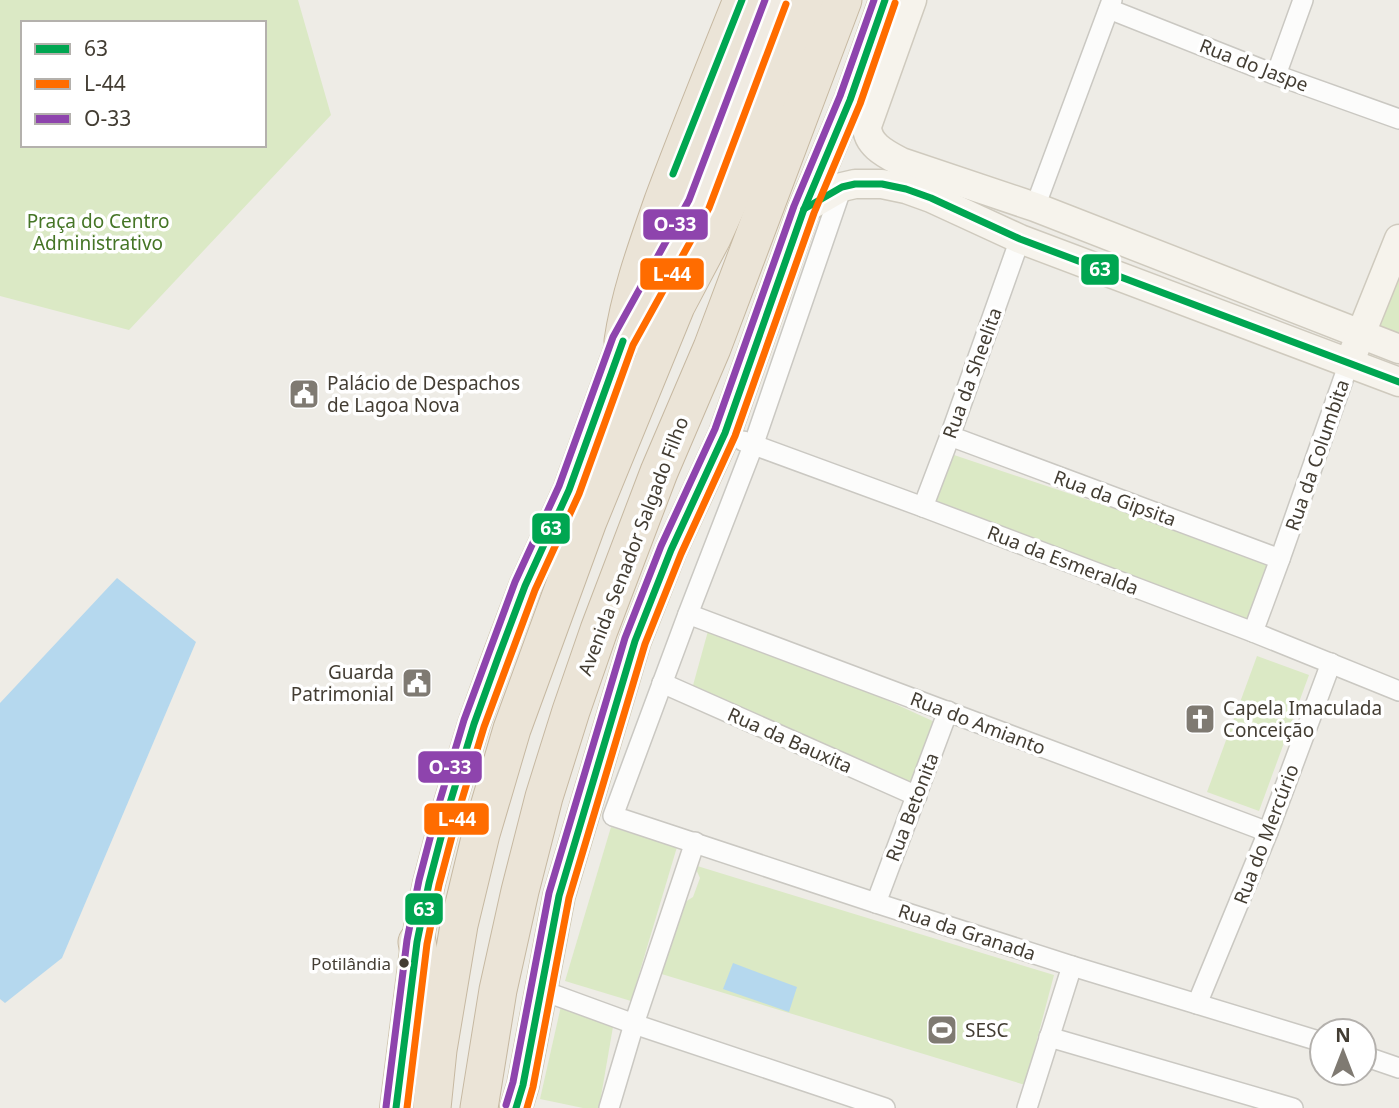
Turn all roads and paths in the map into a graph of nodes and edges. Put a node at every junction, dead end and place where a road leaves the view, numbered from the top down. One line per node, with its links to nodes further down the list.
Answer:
1 (742, 0): 19 (highway)
2 (776, 0): 12 (main road)
3 (806, 0): 17 (highway)
4 (842, 0): 51 (highway, Avenida Senador Salgado Filho)
5 (886, 0): 14 (main road, Avenida Senador Salgado Filho)
6 (912, 0): 13 (main road)
7 (1303, 0): 9 (street)
8 (1111, 4): 9 (street, Rua do Jaspe); 13 (street)
9 (1276, 75): 10 (street, Rua do Jaspe)
10 (1399, 119)
11 (842, 187): 14 (main road); 15 (main road); 25 (street)
12 (699, 204): 17 (highway); 19 (main road)
13 (1035, 207): 18 (main road)
14 (804, 209): 23 (main road, Avenida Senador Salgado Filho)
15 (1020, 239): 21 (main road); 24 (street, Rua da Sheelita)
16 (1399, 239): 18 (main road, Rua da Columbita)
17 (676, 306): 45 (highway)
18 (1360, 335): 20 (main road); 21 (main road, Rua da Columbita)
19 (623, 341): 38 (main road)
20 (1399, 349)
21 (1349, 363): 22 (main road); 27 (street, Rua da Columbita)
22 (1399, 382)
23 (725, 433): 25 (street, Rua da Esmeralda); 40 (main road, Avenida Senador Salgado Filho)
24 (950, 436): 26 (street, Rua da Sheelita); 27 (street, Rua da Gipsita)
25 (753, 446): 26 (street, Rua da Esmeralda); 28 (street)
26 (923, 507): 29 (street, Rua da Esmeralda)
27 (1280, 559): 29 (street, Rua da Columbita)
28 (688, 614): 31 (street); 33 (street, Rua do Amianto)
29 (1253, 632): 30 (street, Rua da Esmeralda)
30 (1331, 663): 32 (street, Rua da Esmeralda); 35 (street, Rua do Mercúrio)
31 (662, 683): 34 (street, Rua da Bauxita); 36 (street, Rua da Granada)
32 (1399, 691)
33 (948, 711): 34 (street, Rua Betonita); 35 (street, Rua do Amianto)
34 (917, 796): 37 (street, Rua Betonita)
35 (1268, 832): 41 (street, Rua do Mercúrio)
36 (695, 842): 37 (street, Rua da Granada); 42 (street)
37 (876, 903): 39 (street, Rua da Granada)
38 (417, 942): 45 (highway); 49 (main road)
39 (1072, 966): 41 (street, Rua da Granada); 43 (street)
40 (541, 990): 42 (street); 48 (main road, Avenida Senador Salgado Filho)
41 (1197, 1004): 44 (street, Rua da Granada)
42 (635, 1024): 52 (street); 53 (street)
43 (1049, 1037): 54 (street); 55 (street)
44 (1308, 1038)
45 (438, 1050): 50 (highway)
46 (1378, 1061): 47 (street)
47 (1399, 1068)
48 (521, 1100)
49 (396, 1108)
50 (432, 1108)
51 (479, 1108)
52 (609, 1108)
53 (885, 1108)
54 (1027, 1108)
55 (1293, 1108)

